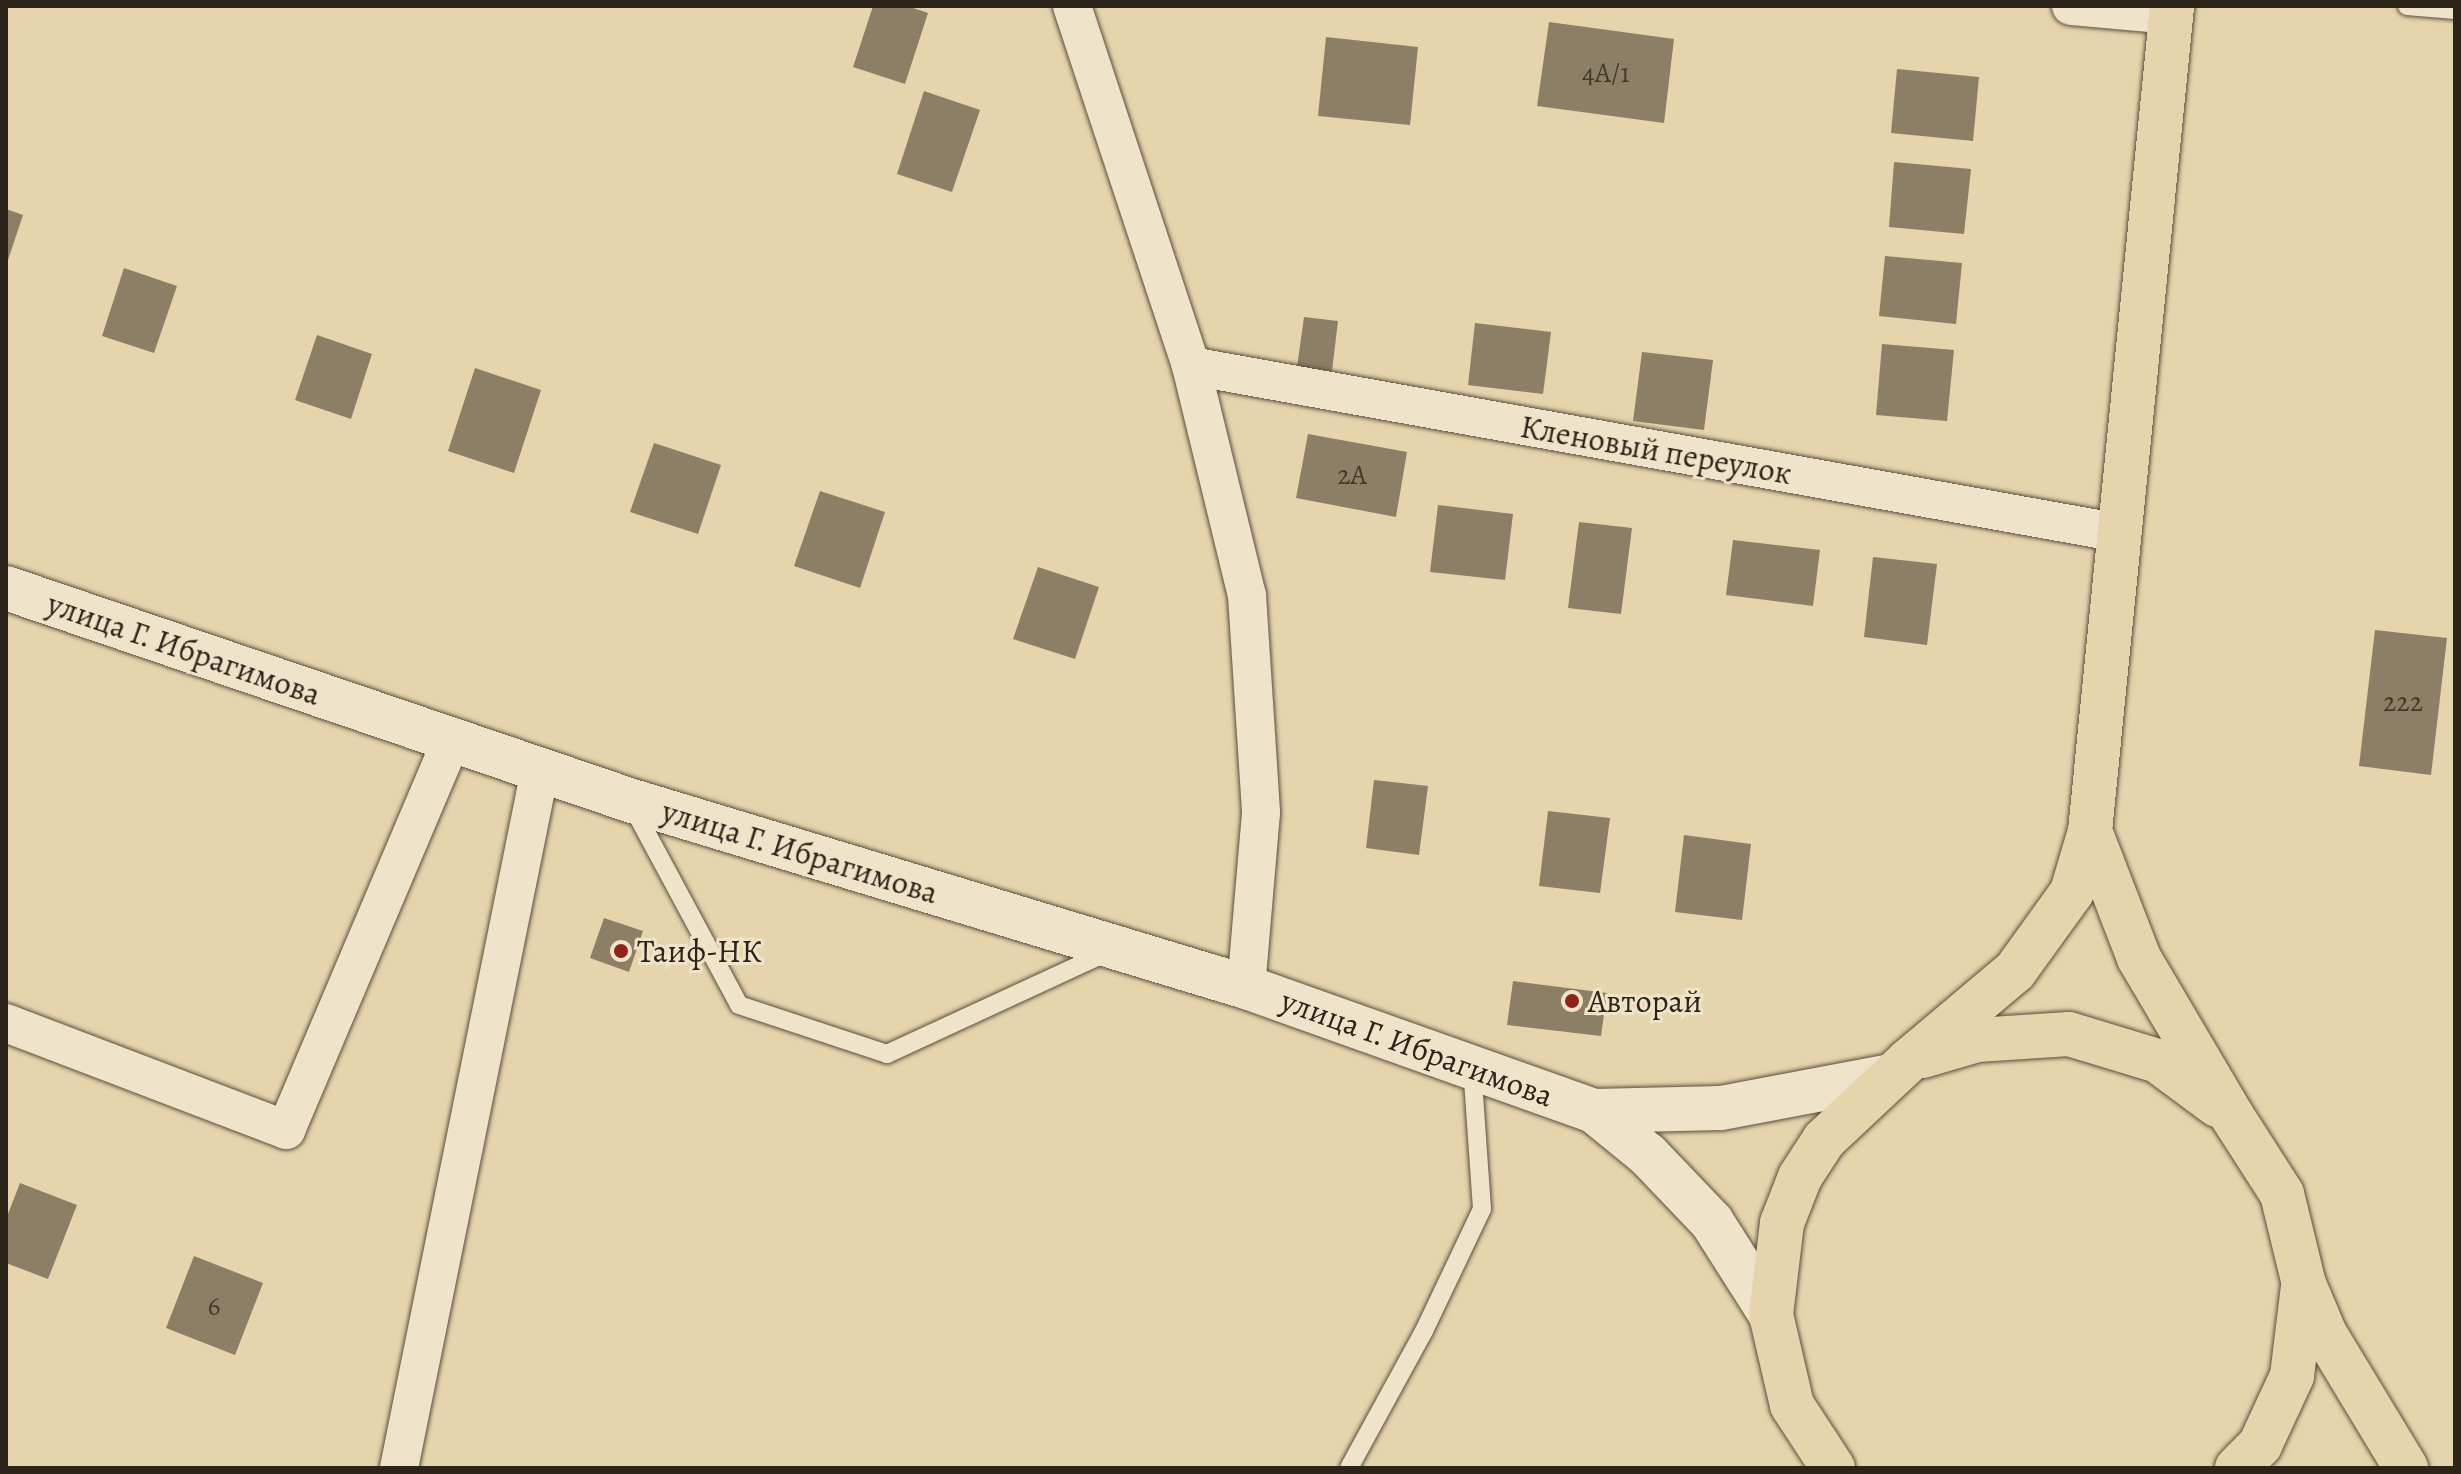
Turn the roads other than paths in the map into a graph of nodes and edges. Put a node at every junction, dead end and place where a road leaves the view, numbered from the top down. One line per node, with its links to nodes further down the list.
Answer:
1 (1072, 6): 6 (street)
2 (2071, 6): 5 (street)
3 (2407, 6): 4 (lane)
4 (2455, 10)
5 (2172, 11): 7 (highway)
6 (1191, 366): 7 (street, Кленовый переулок); 14 (street)
7 (2120, 533): 12 (highway)
8 (6, 588): 9 (street, улица Г. Ибрагимова)
9 (451, 741): 10 (street, улица Г. Ибрагимова); 15 (street)
10 (540, 770): 11 (street, улица Г. Ибрагимова); 22 (street)
11 (629, 800): 13 (street, улица Г. Ибрагимова); 13 (lane)
12 (2090, 831): 17 (highway); 19 (highway)
13 (1117, 948): 14 (street, улица Г. Ибрагимова)
14 (1246, 987): 16 (street, улица Г. Ибрагимова)
15 (6, 1023)
16 (1472, 1067): 18 (street, улица Г. Ибрагимова); 23 (lane)
17 (1900, 1069): 18 (street); 19 (highway); 21 (highway)
18 (1594, 1111): 21 (street)
19 (2232, 1116): 20 (highway)
20 (2304, 1284): 25 (highway); 26 (highway)
21 (1771, 1315): 24 (highway)
22 (399, 1468)
23 (1349, 1468)
24 (1833, 1468)
25 (2237, 1468)
26 (2406, 1468)

